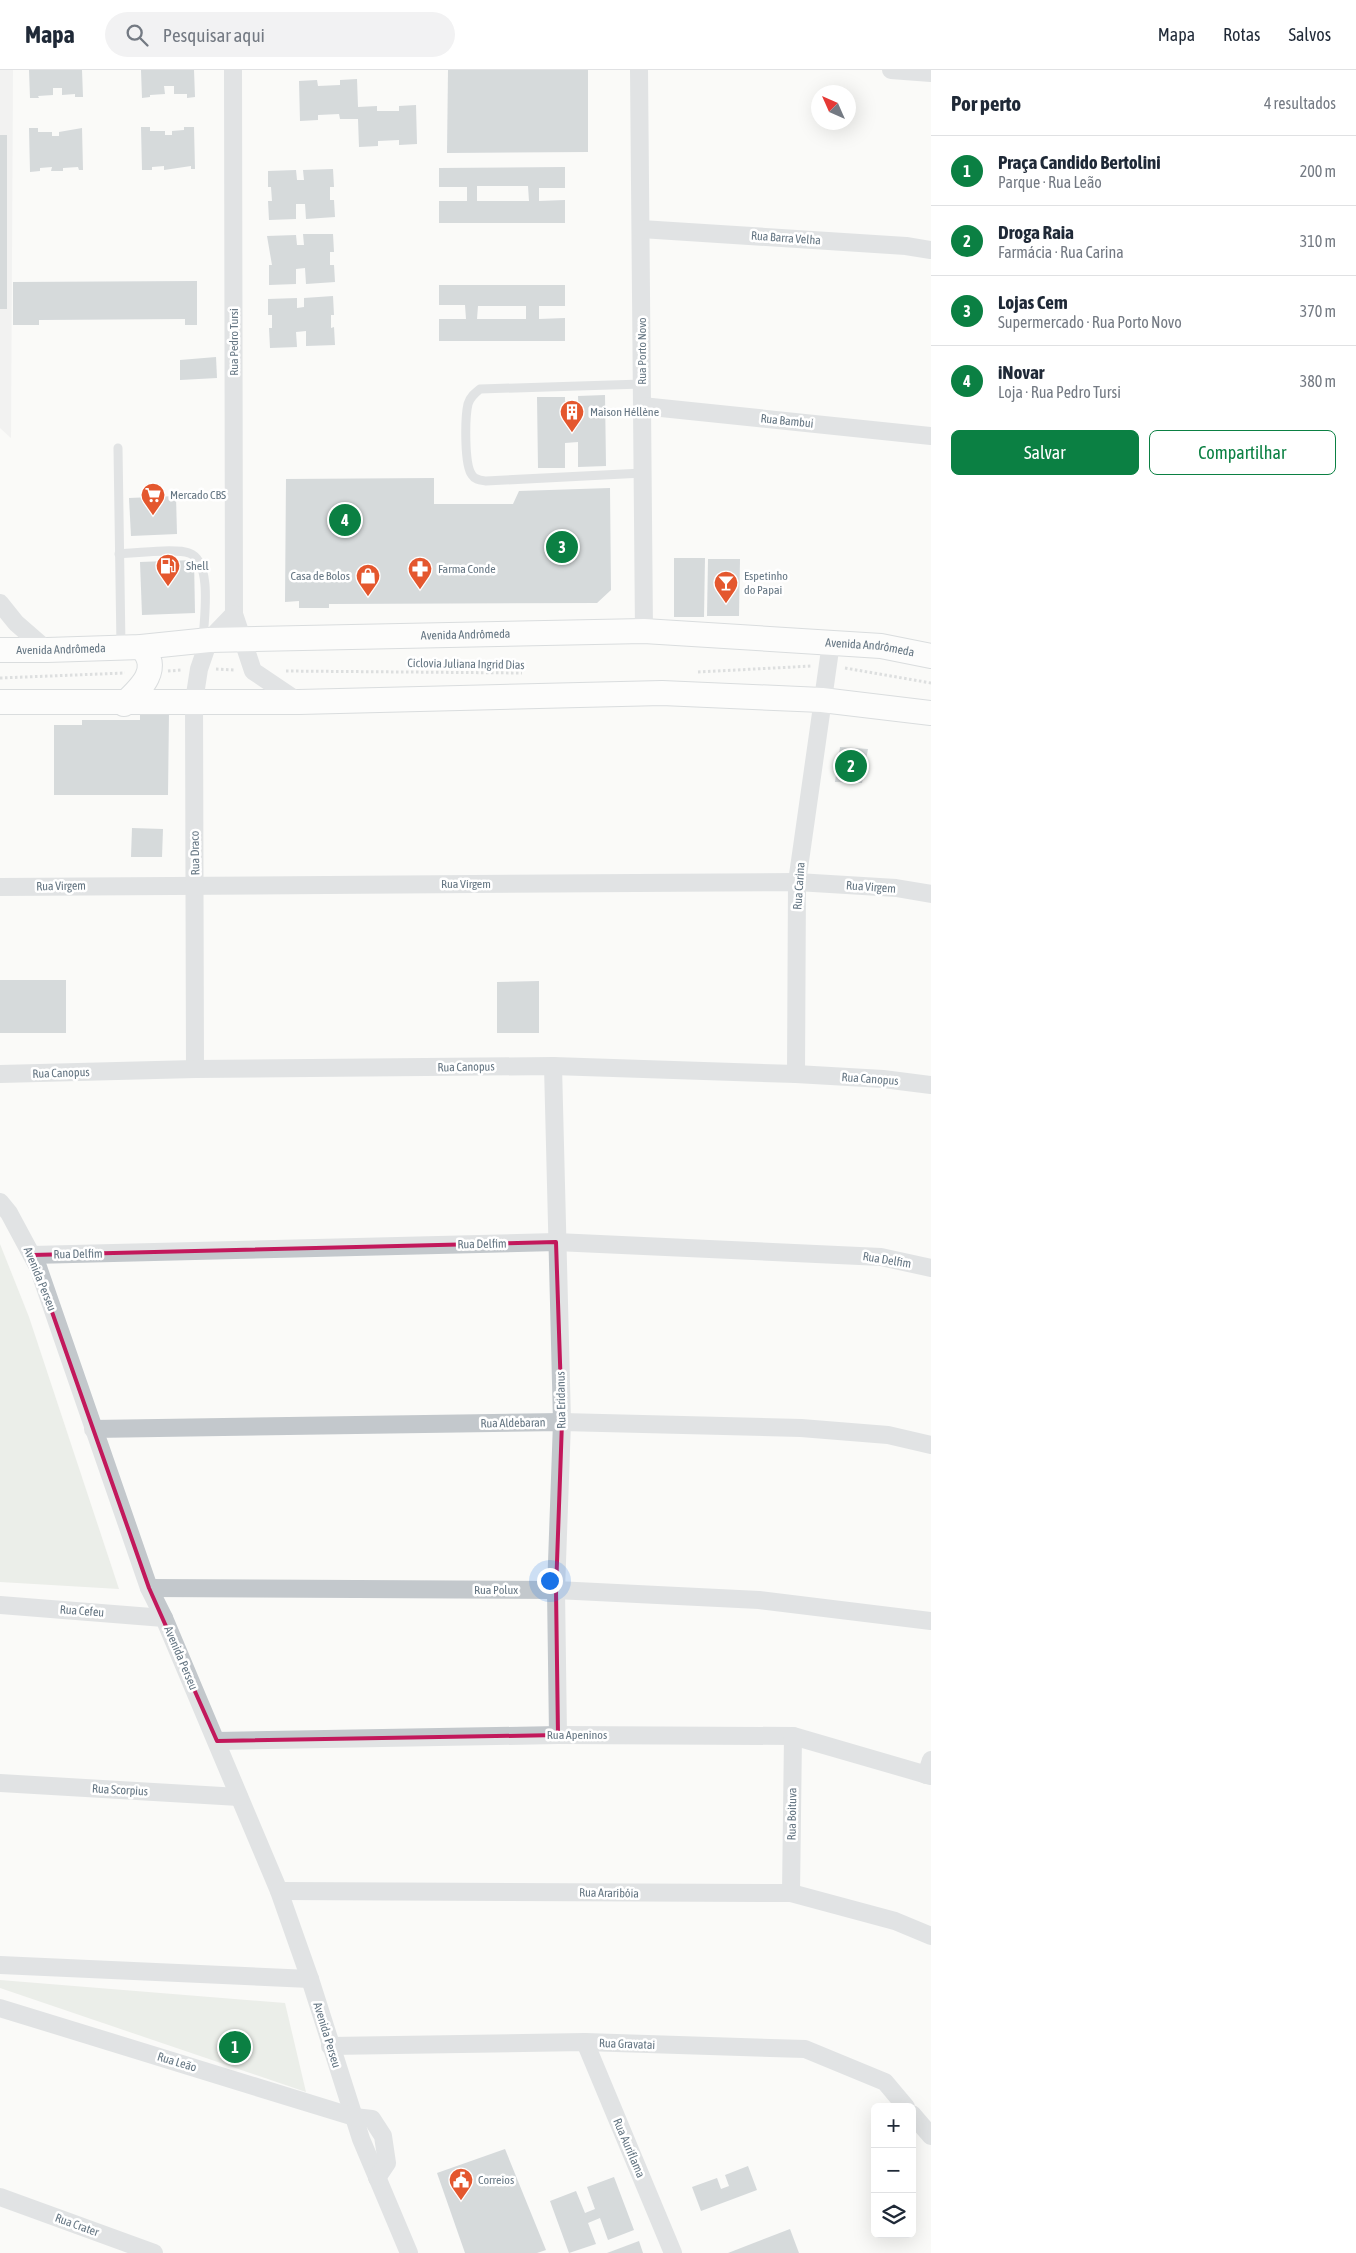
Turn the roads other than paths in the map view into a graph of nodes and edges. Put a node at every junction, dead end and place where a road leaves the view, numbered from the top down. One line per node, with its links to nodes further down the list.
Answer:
1 (233, 70): 14 (street, Rua Pedro Tursi)
2 (639, 70): 5 (street, Rua Porto Novo)
3 (891, 70): 4 (street)
4 (931, 73)
5 (641, 229): 6 (street, Rua Barra Velha); 7 (street, Rua Porto Novo)
6 (931, 250)
7 (642, 384): 8 (street, Rua Porto Novo); 11 (lane)
8 (642, 406): 9 (street, Rua Bambui); 11 (street, Rua Porto Novo)
9 (931, 436)
10 (118, 448): 12 (lane)
11 (643, 473): 15 (street, Rua Porto Novo)
12 (119, 554): 17 (lane); 18 (lane)
13 (0, 603): 20 (street)
14 (234, 614): 16 (street, Rua Pedro Tursi); 17 (street)
15 (644, 631): 16 (main road, Avenida Andrômeda); 21 (main road, Avenida Andrômeda)
16 (242, 639): 17 (main road, Avenida Andrômeda); 26 (street, Rua Pedro Tursi)
17 (206, 640): 18 (main road, Avenida Andrômeda); 24 (street, Rua Draco)
18 (131, 647): 20 (main road, Avenida Andrômeda); 27 (main road)
19 (0, 650): 20 (main road, Avenida Andrômeda)
20 (47, 650)
21 (828, 654): 22 (main road, Avenida Andrômeda); 23 (street, Rua Carina)
22 (931, 656)
23 (822, 700): 26 (main road); 28 (main road); 29 (street, Rua Carina)
24 (194, 701): 26 (main road); 27 (main road); 30 (street, Rua Draco)
25 (0, 702): 27 (main road)
26 (299, 702)
27 (124, 704)
28 (931, 713)
29 (797, 882): 30 (street, Rua Virgem); 32 (street, Rua Virgem); 36 (street, Rua Carina)
30 (196, 885): 31 (street, Rua Virgem); 34 (street, Rua Draco)
31 (0, 887)
32 (931, 894)
33 (554, 1066): 34 (street, Rua Canopus); 36 (street, Rua Canopus); 39 (street, Rua Eridanus)
34 (195, 1069): 35 (street, Rua Canopus)
35 (0, 1074)
36 (796, 1074): 37 (street, Rua Canopus)
37 (931, 1085)
38 (0, 1202): 40 (street, Avenida Perseu)
39 (556, 1242): 40 (street, Rua Delfim); 41 (street, Rua Delfim); 42 (street, Rua Eridanus)
40 (32, 1255): 43 (street, Avenida Perseu)
41 (931, 1268)
42 (562, 1422): 43 (street, Rua Aldebaran); 44 (street, Rua Aldebaran); 46 (street, Rua Eridanus)
43 (93, 1429): 45 (street, Avenida Perseu)
44 (931, 1445)
45 (149, 1588): 46 (street, Rua Polux); 48 (street, Avenida Perseu)
46 (556, 1590): 49 (street, Rua Polux); 50 (street, Rua Eridanus)
47 (0, 1605): 48 (street, Rua Cefeu)
48 (164, 1618): 52 (street, Avenida Perseu)
49 (931, 1621)
50 (558, 1735): 51 (street, Rua Apeninos); 52 (street, Rua Apeninos)
51 (793, 1736): 53 (street, Rua Apeninos); 57 (street, Rua Boituva)
52 (216, 1741): 55 (street, Avenida Perseu)
53 (929, 1770)
54 (0, 1783): 55 (street, Rua Scorpius)
55 (239, 1797): 56 (street, Avenida Perseu)
56 (280, 1891): 57 (street, Rua Araribóia); 60 (street, Avenida Perseu)
57 (791, 1893): 58 (street, Rua Araribóia)
58 (931, 1936)
59 (0, 1965): 60 (street)
60 (310, 1979): 63 (street, Avenida Perseu)
61 (0, 2008): 65 (street, Rua Leão)
62 (584, 2042): 63 (street, Rua Gravatai); 64 (street, Rua Gravatai); 71 (street, Rua Auriflama)
63 (330, 2046): 65 (street, Avenida Perseu)
64 (902, 2103)
65 (354, 2117): 70 (street)
66 (916, 2119): 67 (street)
67 (931, 2136)
68 (0, 2197): 69 (street, Rua Crater)
69 (154, 2253)
70 (409, 2253)
71 (673, 2253)

